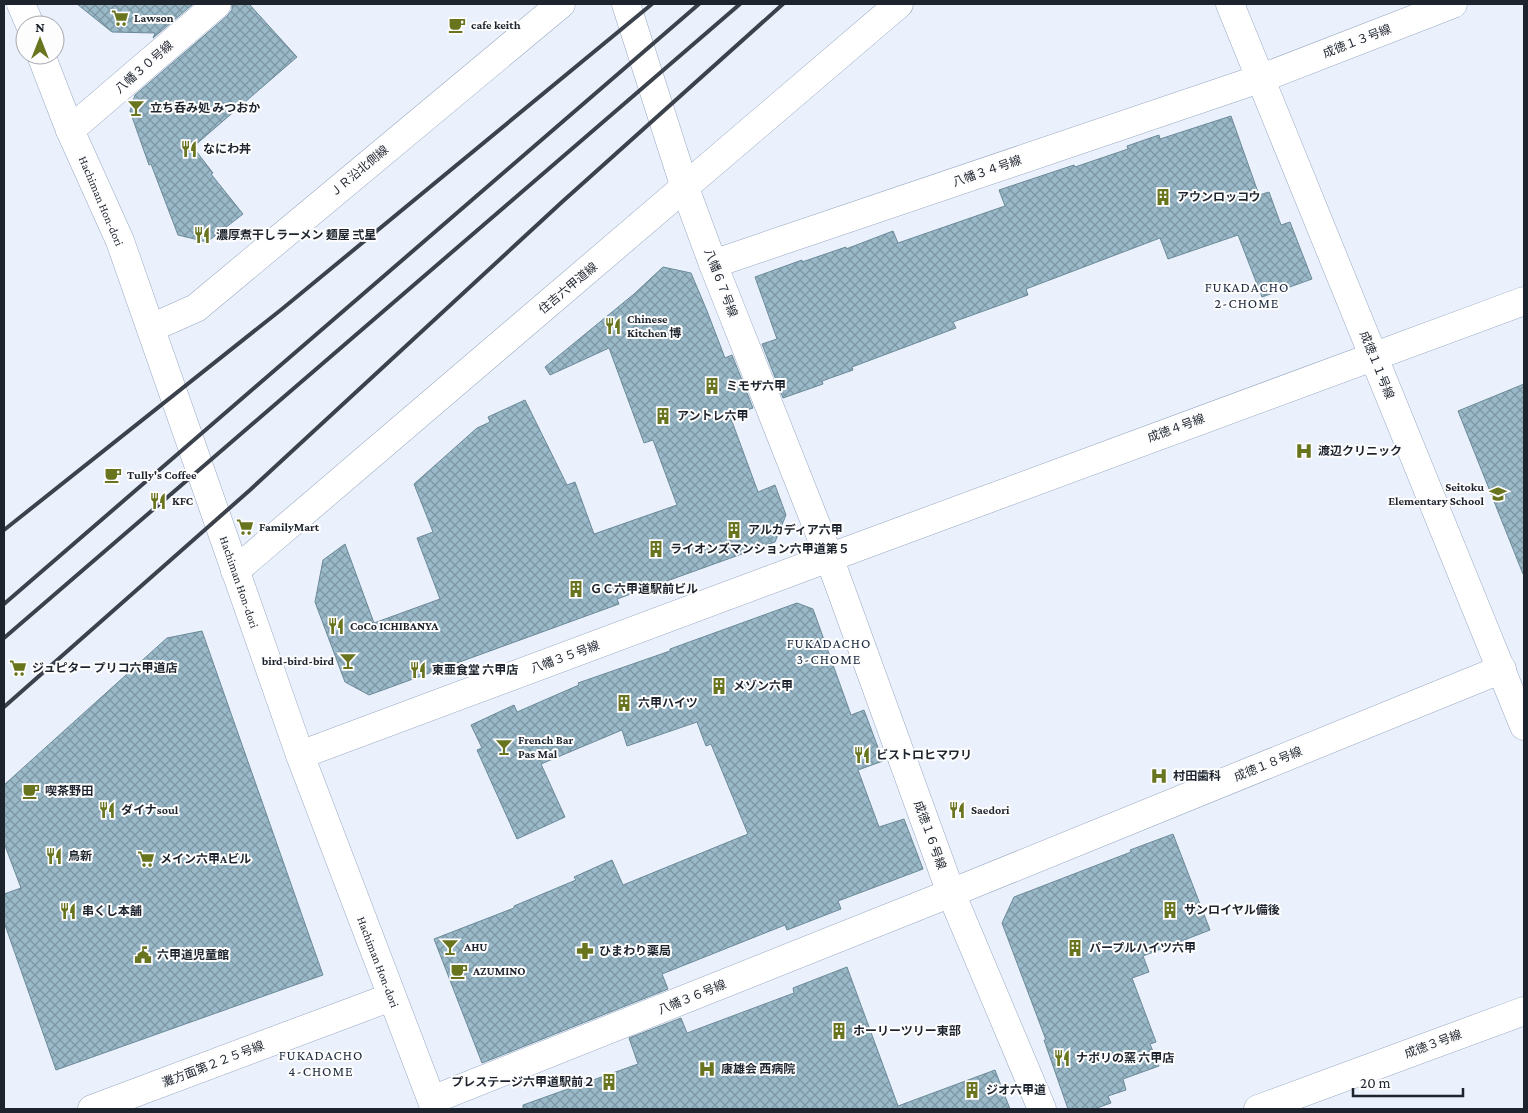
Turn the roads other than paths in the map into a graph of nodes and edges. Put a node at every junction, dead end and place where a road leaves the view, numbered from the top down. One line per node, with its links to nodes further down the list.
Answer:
1 (217, 4): 9 (street, 八幡３０号線)
2 (561, 4): 13 (street, ＪＲ沿北側線)
3 (626, 4): 10 (street, 八幡６７号線)
4 (899, 4): 10 (street, 住吉六甲道線)
5 (1230, 4): 8 (street, 成徳１１号線)
6 (1453, 4): 8 (street, 成徳１３号線)
7 (45, 65): 9 (street, Hachiman Hon-dori)
8 (1262, 78): 11 (street, 八幡３４号線); 14 (street, 成徳１１号線)
9 (70, 130): 13 (street, Hachiman Hon-dori)
10 (685, 188): 11 (street, 八幡６７号線); 16 (street, 住吉六甲道線)
11 (713, 264): 15 (street, 八幡６７号線)
12 (1524, 301): 14 (street, 成徳４号線)
13 (151, 328): 16 (street, Hachiman Hon-dori)
14 (1373, 355): 15 (street, 成徳４号線); 17 (street, 成徳１１号線)
15 (828, 556): 19 (street, 八幡３５号線); 20 (street, 成徳１６号線)
16 (235, 571): 19 (street, Hachiman Hon-dori)
17 (1502, 669): 18 (street, 成徳１１号線); 20 (street, 成徳１８号線)
18 (1524, 726)
19 (300, 755): 21 (street, Hachiman Hon-dori)
20 (951, 893): 23 (street, 八幡３６号線); 25 (street, 成徳１６号線)
21 (391, 997): 23 (street, Hachiman Hon-dori); 24 (street, 灘方面第２２５号線)
22 (1524, 1011): 26 (street, 成徳３号線)
23 (434, 1105)
24 (92, 1109)
25 (1042, 1109)
26 (1258, 1109)

